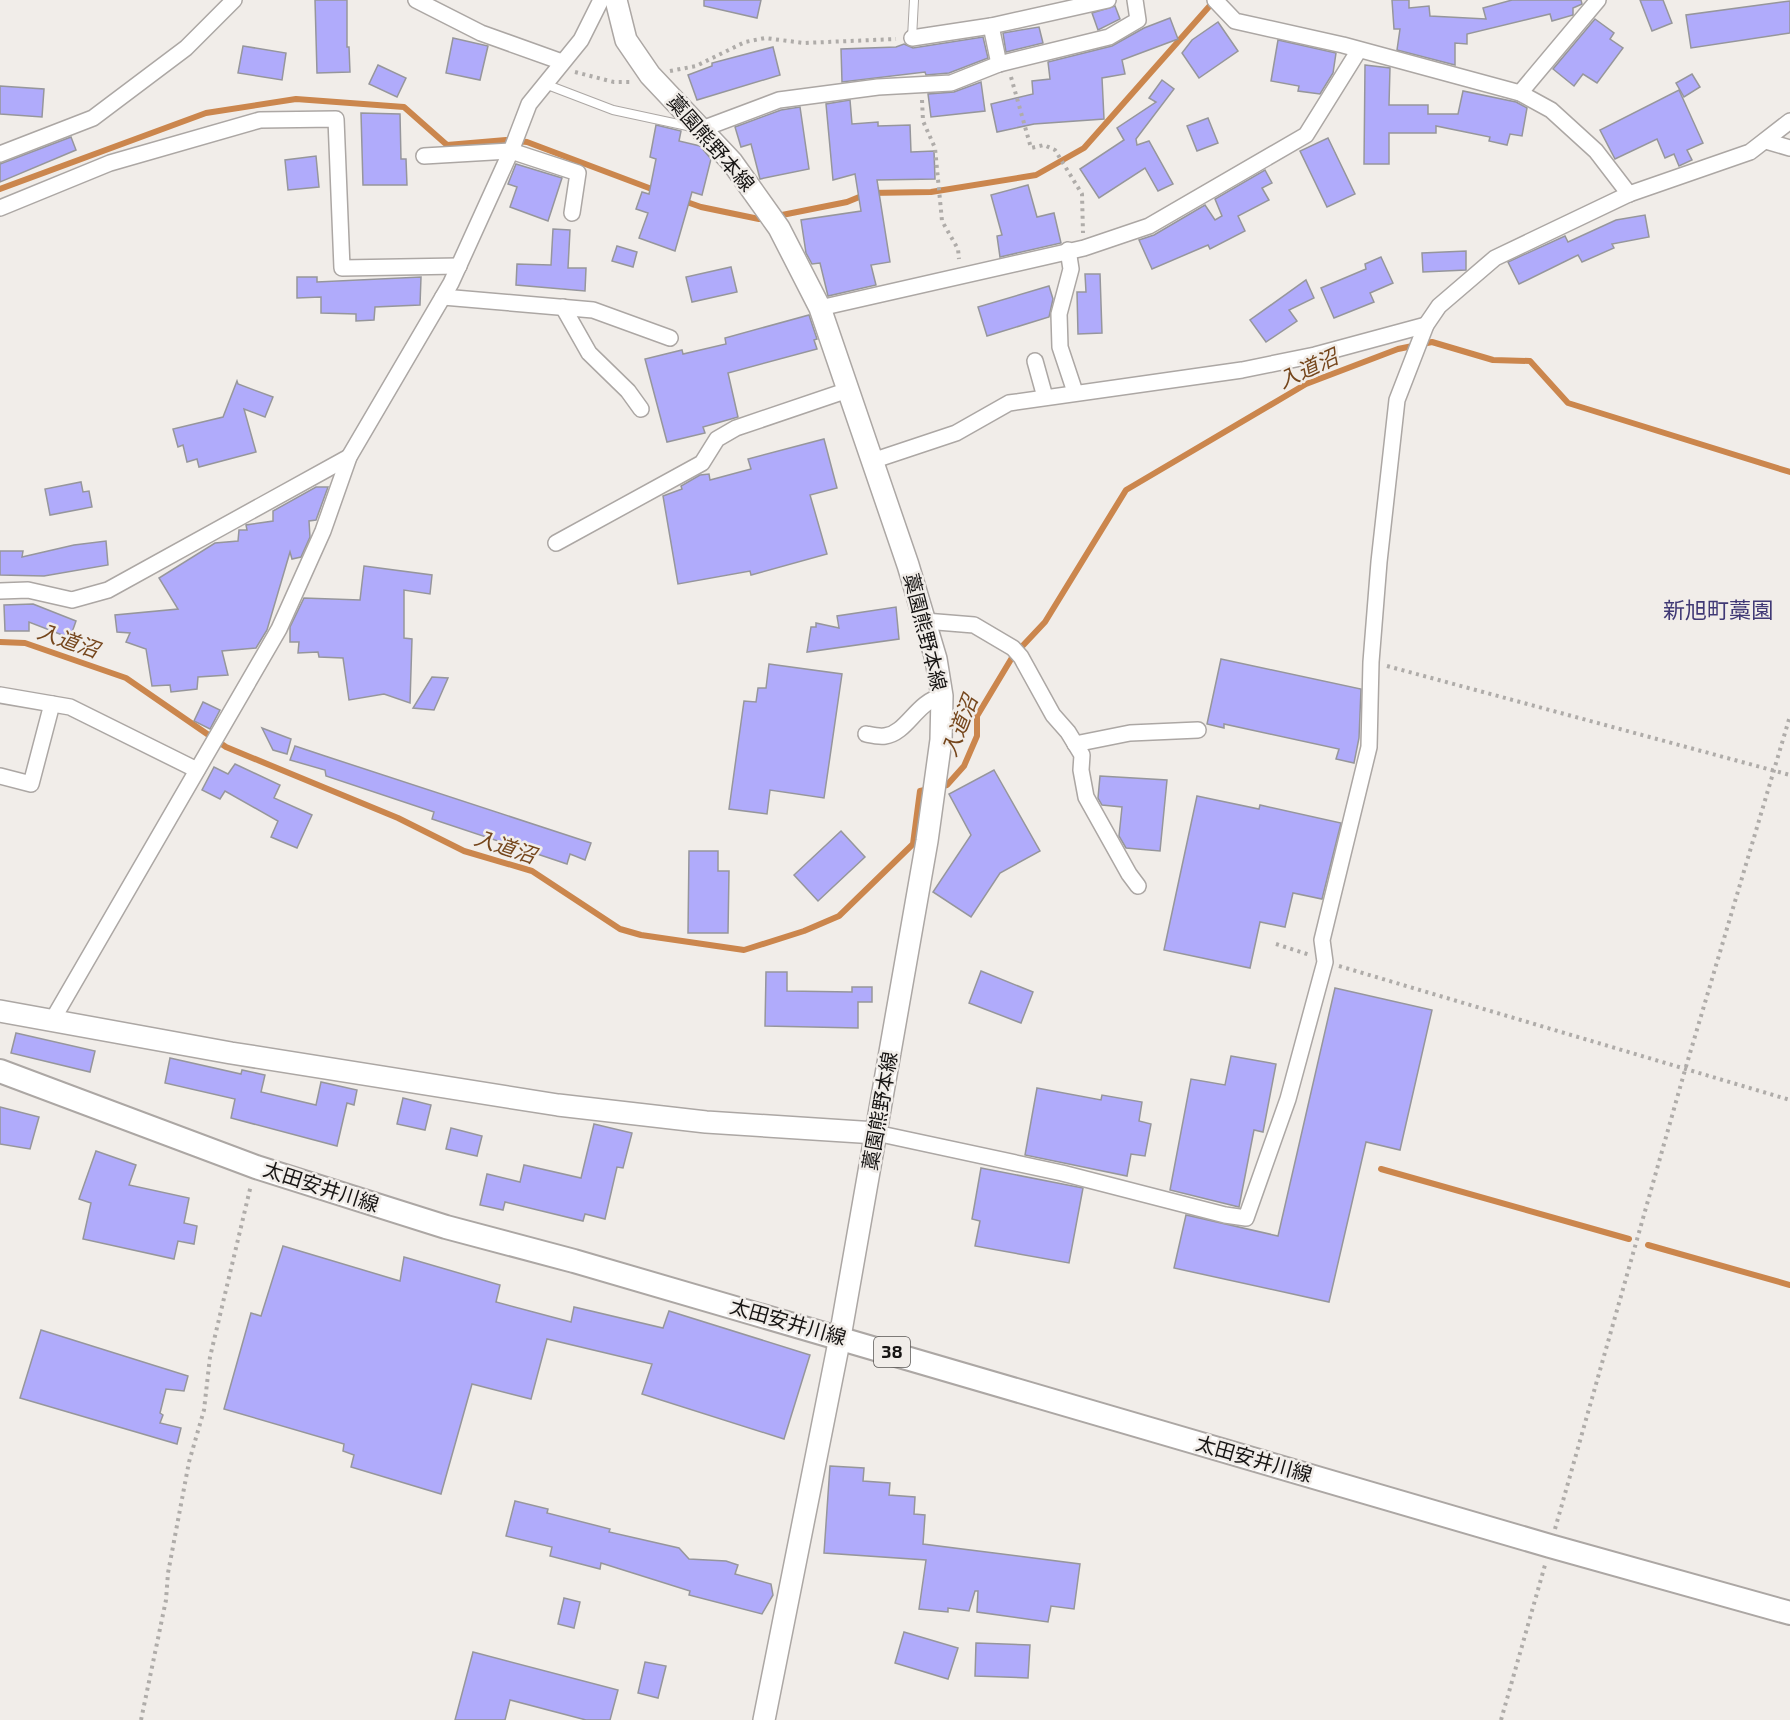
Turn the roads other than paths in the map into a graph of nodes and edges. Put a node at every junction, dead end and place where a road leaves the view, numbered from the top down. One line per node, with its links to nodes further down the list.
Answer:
1 (234, 0): 22 (street)
2 (416, 0): 13 (street)
3 (601, 0): 13 (street)
4 (616, 0): 18 (main road, 藁園熊野本線)
5 (914, 0): 11 (lane)
6 (1108, 0): 10 (street)
7 (1135, 0): 14 (street)
8 (1598, 0): 16 (street)
9 (1219, 5): 12 (street)
10 (991, 26): 11 (street); 14 (street)
11 (912, 38)
12 (1359, 50): 16 (street); 27 (street)
13 (562, 62): 15 (street)
14 (1003, 63): 18 (street)
15 (545, 84): 18 (lane); 21 (street)
16 (1520, 93): 24 (street)
17 (1790, 121): 19 (street)
18 (702, 129): 31 (main road, 藁園熊野本線)
19 (1766, 141): 20 (street); 24 (street)
20 (1790, 148)
21 (511, 151): 23 (street); 26 (street); 28 (street)
22 (0, 154)
23 (424, 156)
24 (1629, 194): 32 (street)
25 (0, 208): 28 (street)
26 (572, 213)
27 (1076, 249): 31 (street); 36 (street)
28 (459, 266): 29 (street)
29 (443, 297): 30 (street); 39 (street)
30 (563, 307): 33 (street); 38 (street)
31 (820, 308): 35 (main road, 藁園熊野本線)
32 (1425, 328): 36 (street); 56 (street)
33 (670, 338)
34 (1035, 361): 37 (street)
35 (848, 390): 40 (main road, 藁園熊野本線); 41 (street)
36 (1075, 392): 37 (street)
37 (1046, 397): 40 (street)
38 (641, 409)
39 (349, 457): 42 (street); 50 (street)
40 (872, 461): 43 (main road, 藁園熊野本線)
41 (556, 543)
42 (0, 591)
43 (925, 621): 45 (main road, 藁園熊野本線); 49 (street)
44 (0, 695): 46 (street)
45 (942, 696): 48 (street); 56 (main road, 藁園熊野本線)
46 (52, 704): 50 (street); 51 (street)
47 (1198, 730): 49 (street)
48 (866, 734)
49 (1076, 744): 52 (street)
50 (197, 770): 54 (street)
51 (0, 776)
52 (1138, 885)
53 (0, 1011): 54 (main road)
54 (53, 1019): 56 (main road)
55 (0, 1071): 57 (main road, 太田安井川線 / 38)
56 (876, 1133): 57 (main road, 藁園熊野本線)
57 (840, 1337): 58 (main road, 太田安井川線 / 38); 59 (main road, 藁園熊野本線)
58 (1790, 1613)
59 (764, 1720)

